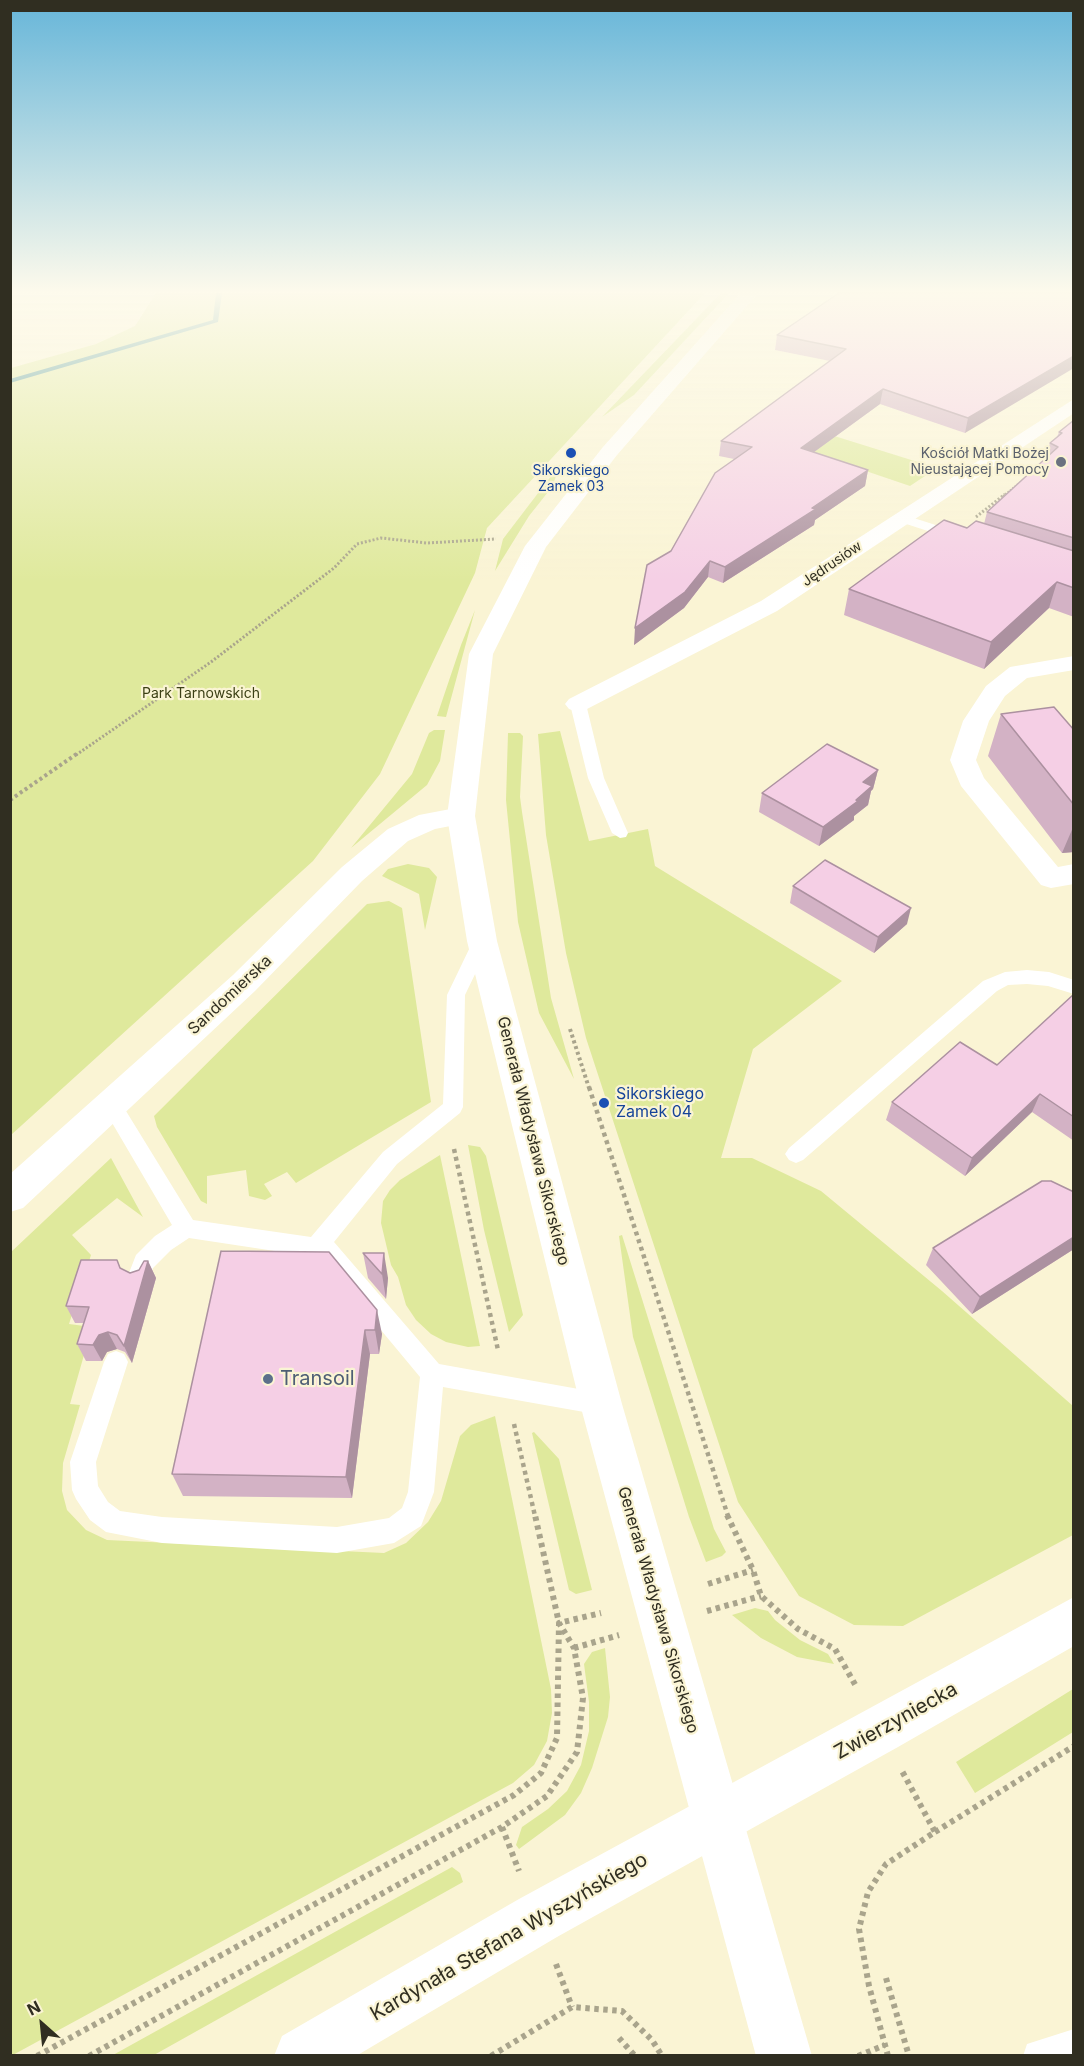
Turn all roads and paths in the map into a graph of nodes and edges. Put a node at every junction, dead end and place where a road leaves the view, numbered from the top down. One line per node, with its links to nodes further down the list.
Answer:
1 (665, 389): 9 (street, Generała Władysława Sikorskiego)
2 (1074, 404): 3 (street, Jędrusiów)
3 (901, 518): 5 (lane); 7 (street, Jędrusiów)
4 (496, 539): 8 (path)
5 (975, 542)
6 (1074, 663): 11 (street)
7 (578, 704): 10 (lane)
8 (10, 800)
9 (461, 816): 12 (street, Generała Władysława Sikorskiego); 15 (street, Sandomierska)
10 (620, 833)
11 (1074, 874)
12 (482, 941): 16 (lane); 25 (street, Generała Władysława Sikorskiego)
13 (1074, 987): 17 (lane)
14 (570, 1029): 27 (path)
15 (111, 1104): 18 (street, Sandomierska); 19 (lane)
16 (448, 1113): 20 (lane); 22 (path)
17 (795, 1154)
18 (10, 1197)
19 (186, 1228): 20 (lane); 21 (lane)
20 (317, 1246): 24 (lane)
21 (138, 1278)
22 (496, 1341)
23 (116, 1362): 24 (lane)
24 (432, 1374): 25 (lane)
25 (601, 1404): 39 (street, Generała Władysława Sikorskiego)
26 (512, 1418): 33 (path)
27 (753, 1570): 28 (path); 29 (path)
28 (708, 1584)
29 (762, 1596): 30 (path); 36 (path)
30 (721, 1608)
31 (601, 1613): 33 (path)
32 (1074, 1620): 39 (street, Zwierzyniecka)
33 (559, 1623): 35 (path); 49 (path)
34 (608, 1638): 35 (path)
35 (574, 1648): 40 (path)
36 (846, 1667)
37 (1074, 1746): 41 (path)
38 (910, 1785): 41 (path)
39 (717, 1820): 51 (street, Kardynała Stefana Wyszyńskiego); 55 (street, Generała Władysława Sikorskiego)
40 (502, 1827): 42 (path); 50 (path)
41 (935, 1832): 47 (path)
42 (513, 1857)
43 (886, 1978): 58 (path)
44 (563, 1983): 45 (path)
45 (572, 2007): 52 (path); 54 (path)
46 (619, 2038): 53 (path)
47 (885, 2045): 56 (path); 57 (path)
48 (1074, 2045): 59 (lane)
49 (37, 2055)
50 (89, 2055)
51 (302, 2055)
52 (491, 2055)
53 (635, 2055)
54 (662, 2055)
55 (784, 2055)
56 (858, 2055)
57 (888, 2055)
58 (909, 2055)
59 (1039, 2055)

